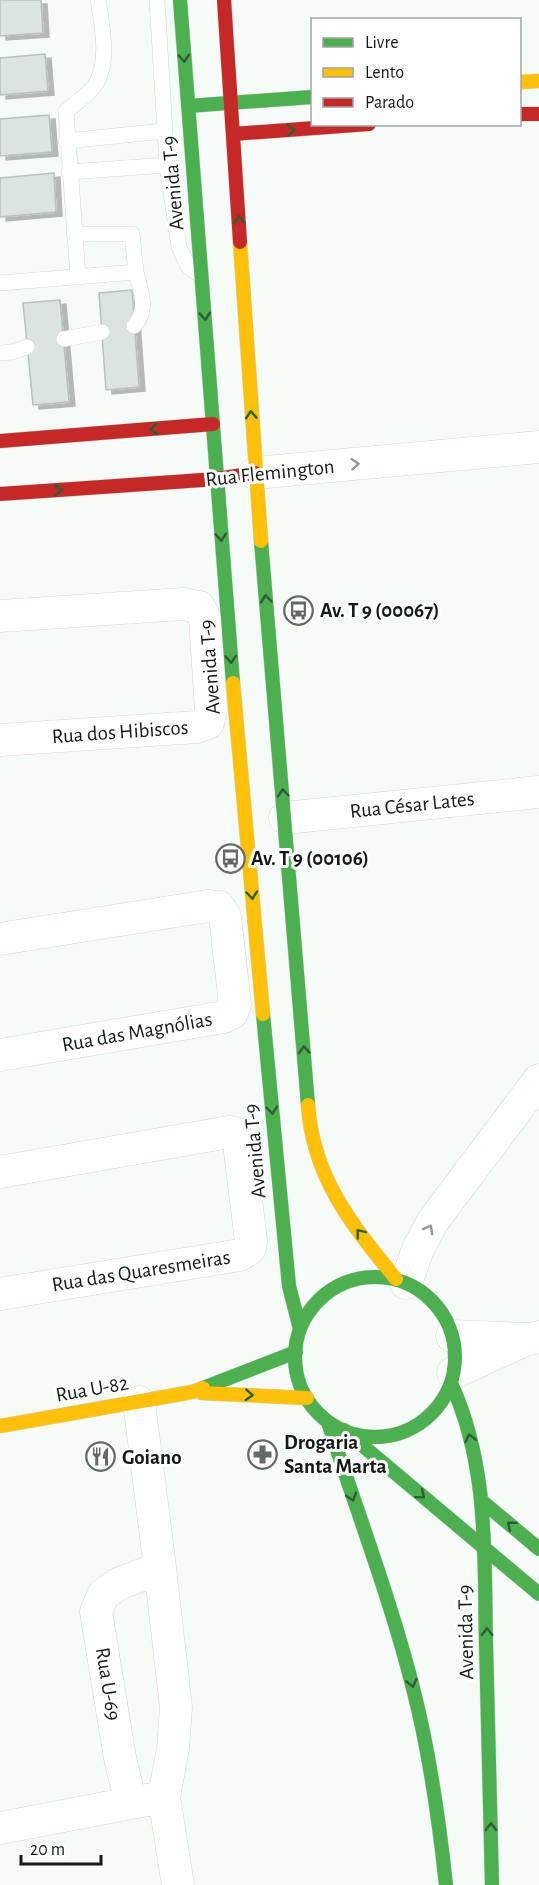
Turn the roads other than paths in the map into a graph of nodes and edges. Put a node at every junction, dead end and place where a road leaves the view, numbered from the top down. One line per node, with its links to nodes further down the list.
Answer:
1 (98, 0): 15 (lane)
2 (157, 0): 13 (lane)
3 (180, 0): 9 (main road, Avenida T-9, one-way to 9)
4 (224, 0): 8 (main road)
5 (539, 81): 6 (main road)
6 (521, 82)
7 (311, 97): 8 (main road)
8 (230, 103): 9 (main road); 14 (main road)
9 (188, 106): 21 (main road, Avenida T-9)
10 (521, 114): 11 (main road)
11 (539, 114)
12 (342, 126): 14 (main road, one-way to 12)
13 (164, 131): 15 (lane); 16 (lane)
14 (233, 134): 31 (main road, one-way to 14)
15 (66, 141): 17 (lane)
16 (167, 165): 17 (lane); 21 (lane)
17 (69, 171): 18 (lane)
18 (74, 234): 19 (lane); 20 (lane)
19 (136, 272): 20 (lane); 23 (lane)
20 (78, 276): 22 (lane)
21 (202, 279): 28 (main road, Avenida T-9, one-way to 28)
22 (0, 283)
23 (134, 326)
24 (102, 332): 25 (lane)
25 (64, 339)
26 (27, 347): 27 (lane)
27 (0, 353)
28 (213, 424): 29 (main road, one-way to 29); 32 (main road, Avenida T-9)
29 (0, 441)
30 (539, 447): 31 (street, Rua Flemington, one-way to 30)
31 (255, 473): 32 (main road, Rua Flemington); 37 (main road, one-way to 31)
32 (217, 479): 33 (main road, Rua Flemington, one-way to 32); 44 (main road, Avenida T-9, one-way to 44)
33 (0, 494)
34 (0, 616): 35 (street, Rua dos Hibiscos)
35 (0, 740)
36 (539, 792): 37 (street, Rua César Lates)
37 (285, 818): 42 (main road, one-way to 37)
38 (0, 939): 39 (street, Rua das Magnólias)
39 (0, 1055)
40 (539, 1080): 42 (street, one-way to 40)
41 (0, 1172): 43 (street, Rua das Quaresmeiras)
42 (401, 1281): 44 (main road); 45 (main road)
43 (0, 1294)
44 (300, 1329): 47 (main road)
45 (453, 1335): 46 (street); 48 (main road)
46 (534, 1338): 48 (street)
47 (296, 1352): 49 (main road, Rua U-82); 50 (main road)
48 (452, 1378): 54 (main road); 55 (main road, Avenida T-9, one-way to 48)
49 (192, 1392): 50 (main road, Rua U-82, one-way to 50); 51 (main road, Rua U-82)
50 (307, 1398): 52 (main road)
51 (139, 1402): 53 (main road, Rua U-82); 58 (street)
52 (328, 1422): 54 (main road); 64 (main road, one-way to 64)
53 (0, 1426)
54 (344, 1431): 56 (main road, one-way to 56)
55 (483, 1502): 56 (main road, Avenida T-9); 57 (main road, one-way to 55)
56 (485, 1548): 59 (main road); 65 (main road, Avenida T-9, one-way to 56)
57 (539, 1549)
58 (160, 1568): 60 (street); 61 (street, Rua U-69)
59 (539, 1594)
60 (164, 1797): 61 (street); 63 (street)
61 (132, 1803): 62 (street)
62 (0, 1828)
63 (178, 1885)
64 (446, 1885)
65 (492, 1885)

